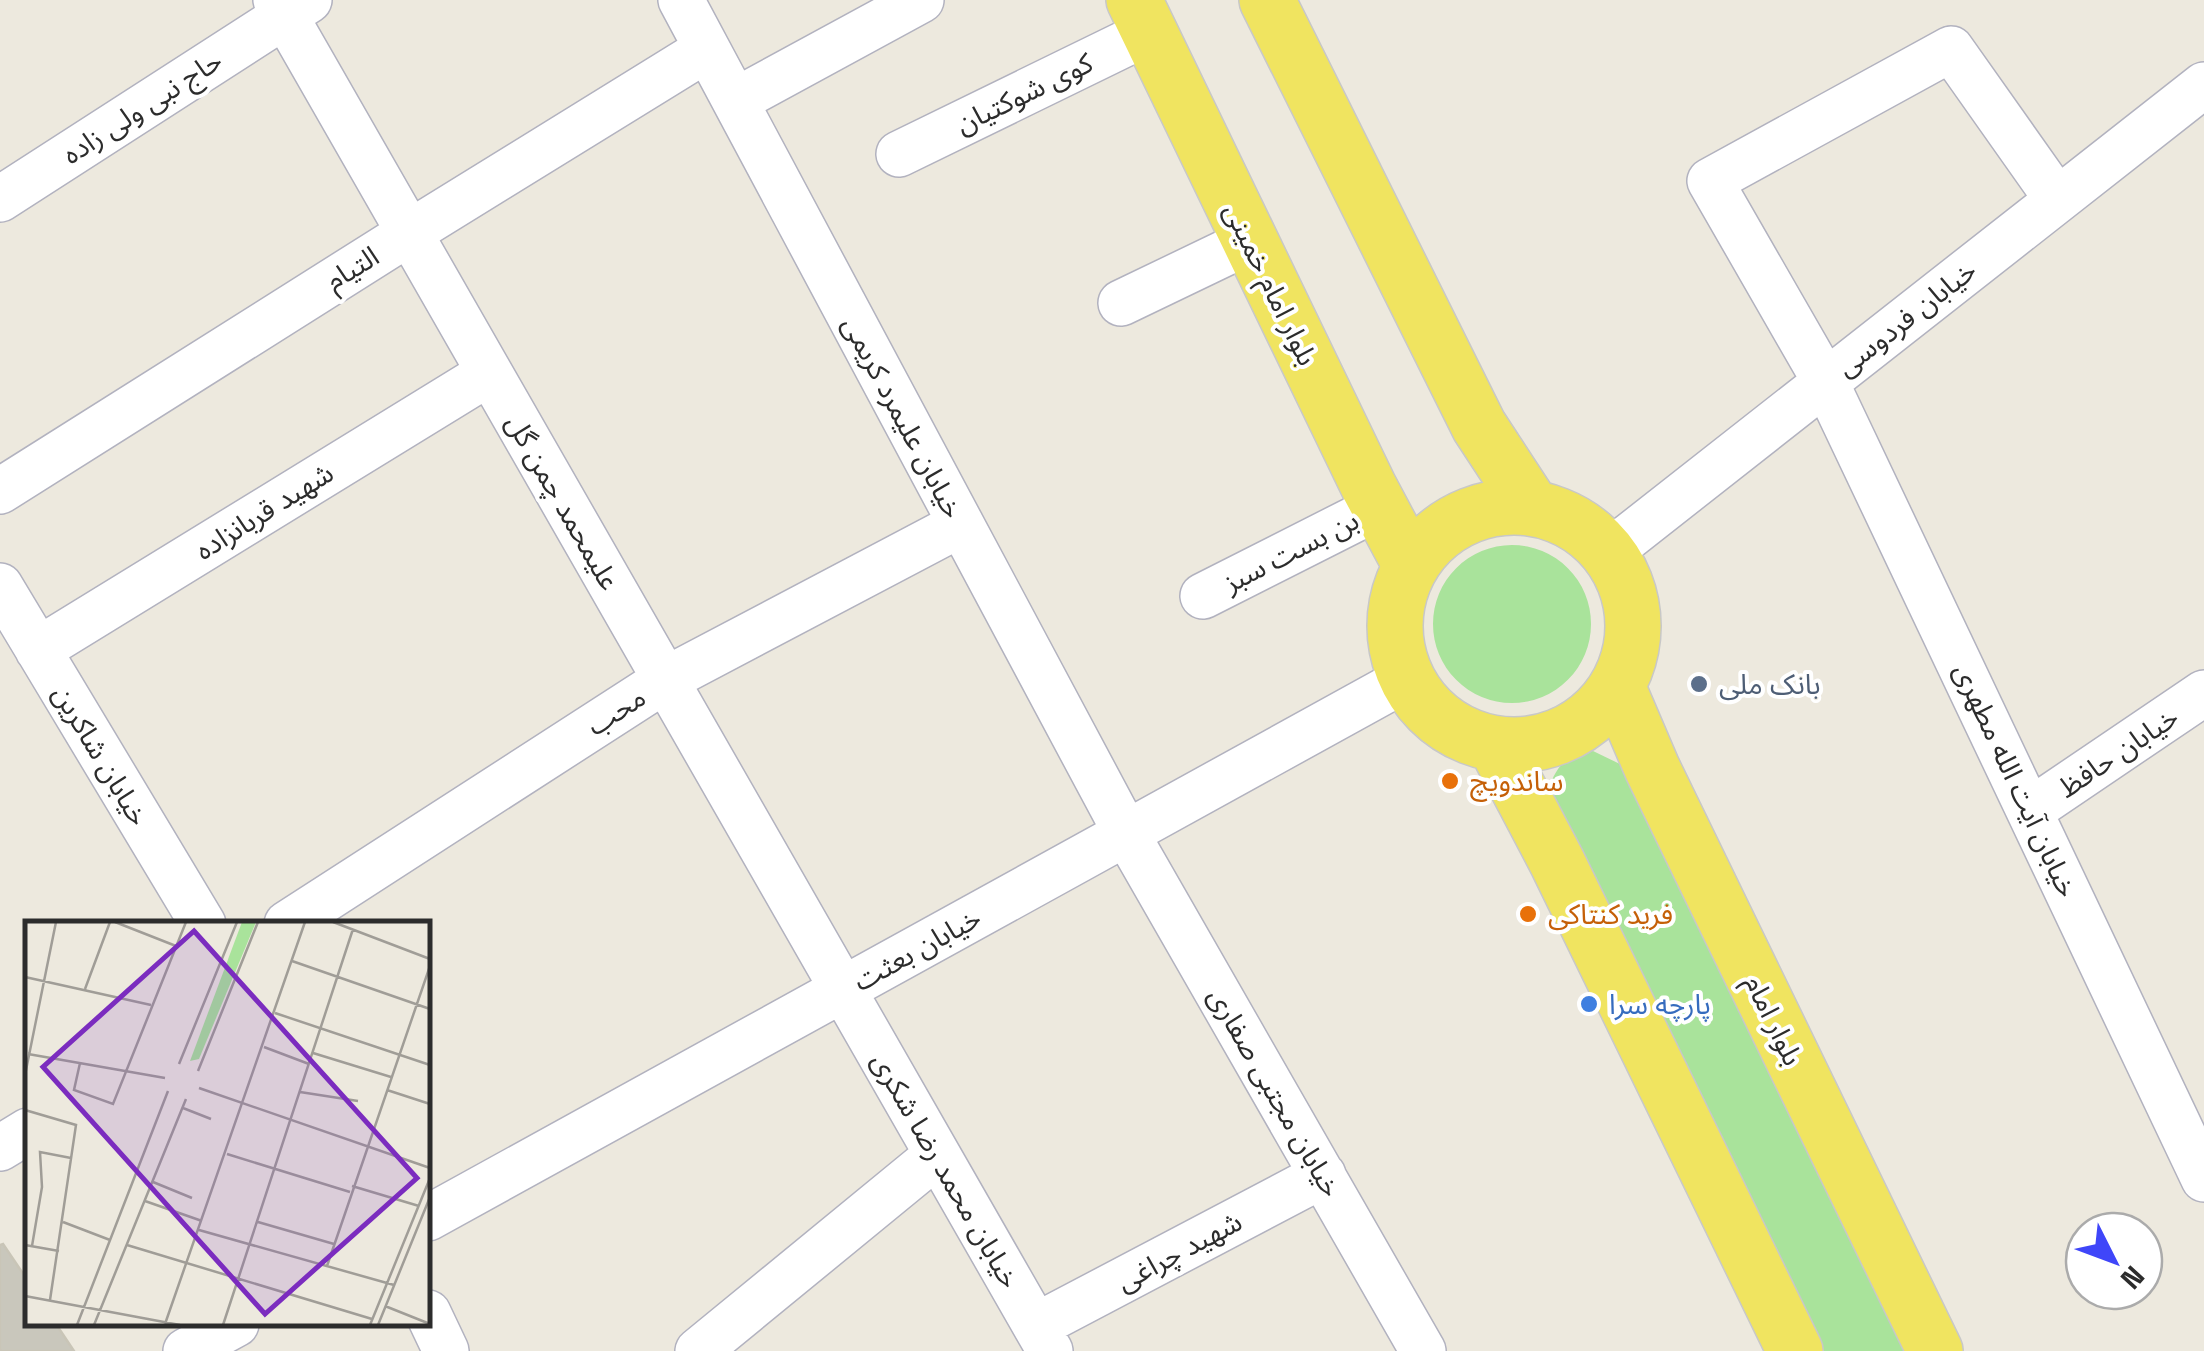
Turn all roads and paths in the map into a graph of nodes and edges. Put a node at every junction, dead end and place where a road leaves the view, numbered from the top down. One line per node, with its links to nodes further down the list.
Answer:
1 (681, 0): 6 (street, خیابان علیمرد کریمی)
2 (920, 0): 8 (street)
3 (1268, 0): 19 (main road)
4 (290, 5): 11 (street, حاج نبی ولی زاده); 12 (street, علیمحمد چمن گل)
5 (1142, 16): 9 (street, کوی شوکتیان); 13 (main road, بلوار امام خمینی)
6 (707, 50): 8 (street, خیابان علیمرد کریمی); 12 (street, التیام)
7 (2204, 85): 10 (street, خیابان فردوسی)
8 (735, 101): 20 (street, خیابان علیمرد کریمی)
9 (900, 154)
10 (2058, 198): 16 (street, خیابان فردوسی); 16 (street, خیابان آیت الله مطهری)
11 (0, 199)
12 (408, 232): 15 (street, علیمحمد چمن گل); 17 (street, التیام)
13 (1250, 241): 14 (street); 18 (main road, بلوار امام خمینی)
14 (1121, 302)
15 (489, 373): 25 (street, شهید قربانزاده); 27 (street, علیمحمد چمن گل)
16 (1826, 382): 21 (street, خیابان فردوسی); 31 (street, خیابان آیت الله مطهری)
17 (0, 492)
18 (1379, 507): 22 (main road, بلوار امام خمینی); 24 (street, بن بست سبز)
19 (1532, 507): 21 (main road); 22 (main road)
20 (961, 524): 27 (street, محب); 32 (street, خیابان علیمرد کریمی)
21 (1608, 553): 28 (main road)
22 (1411, 566): 26 (main road)
23 (0, 586): 25 (street, خیابان شاکرین)
24 (1203, 596)
25 (38, 650): 33 (street, خیابان شاکرین)
26 (1406, 679): 30 (main road); 32 (street, خیابان بعثت)
27 (665, 680): 34 (street, محب); 35 (street, علیمحمد چمن گل)
28 (1617, 686): 30 (main road); 50 (main road, بلوار امام)
29 (2204, 693): 31 (street, خیابان حافظ)
30 (1495, 744): 49 (main road)
31 (2031, 810): 40 (street, خیابان آیت الله مطهری)
32 (1126, 833): 35 (street, خیابان بعثت); 39 (street, خیابان مجتبی صفاری)
33 (201, 921)
34 (291, 921)
35 (842, 990): 38 (street, خیابان محمد رضا شکری); 41 (street, خیابان بعثت)
36 (25, 1133): 37 (street)
37 (0, 1148)
38 (937, 1155): 44 (street, خیابان محمد رضا شکری); 47 (street)
39 (1322, 1175): 44 (street, شهید چراغی); 48 (street, خیابان مجتبی صفاری)
40 (2204, 1179)
41 (430, 1217)
42 (430, 1317): 46 (street)
43 (232, 1326): 45 (street)
44 (1043, 1339)
45 (186, 1351)
46 (446, 1351)
47 (698, 1351)
48 (1423, 1351)
49 (1795, 1351)
50 (1935, 1351)

